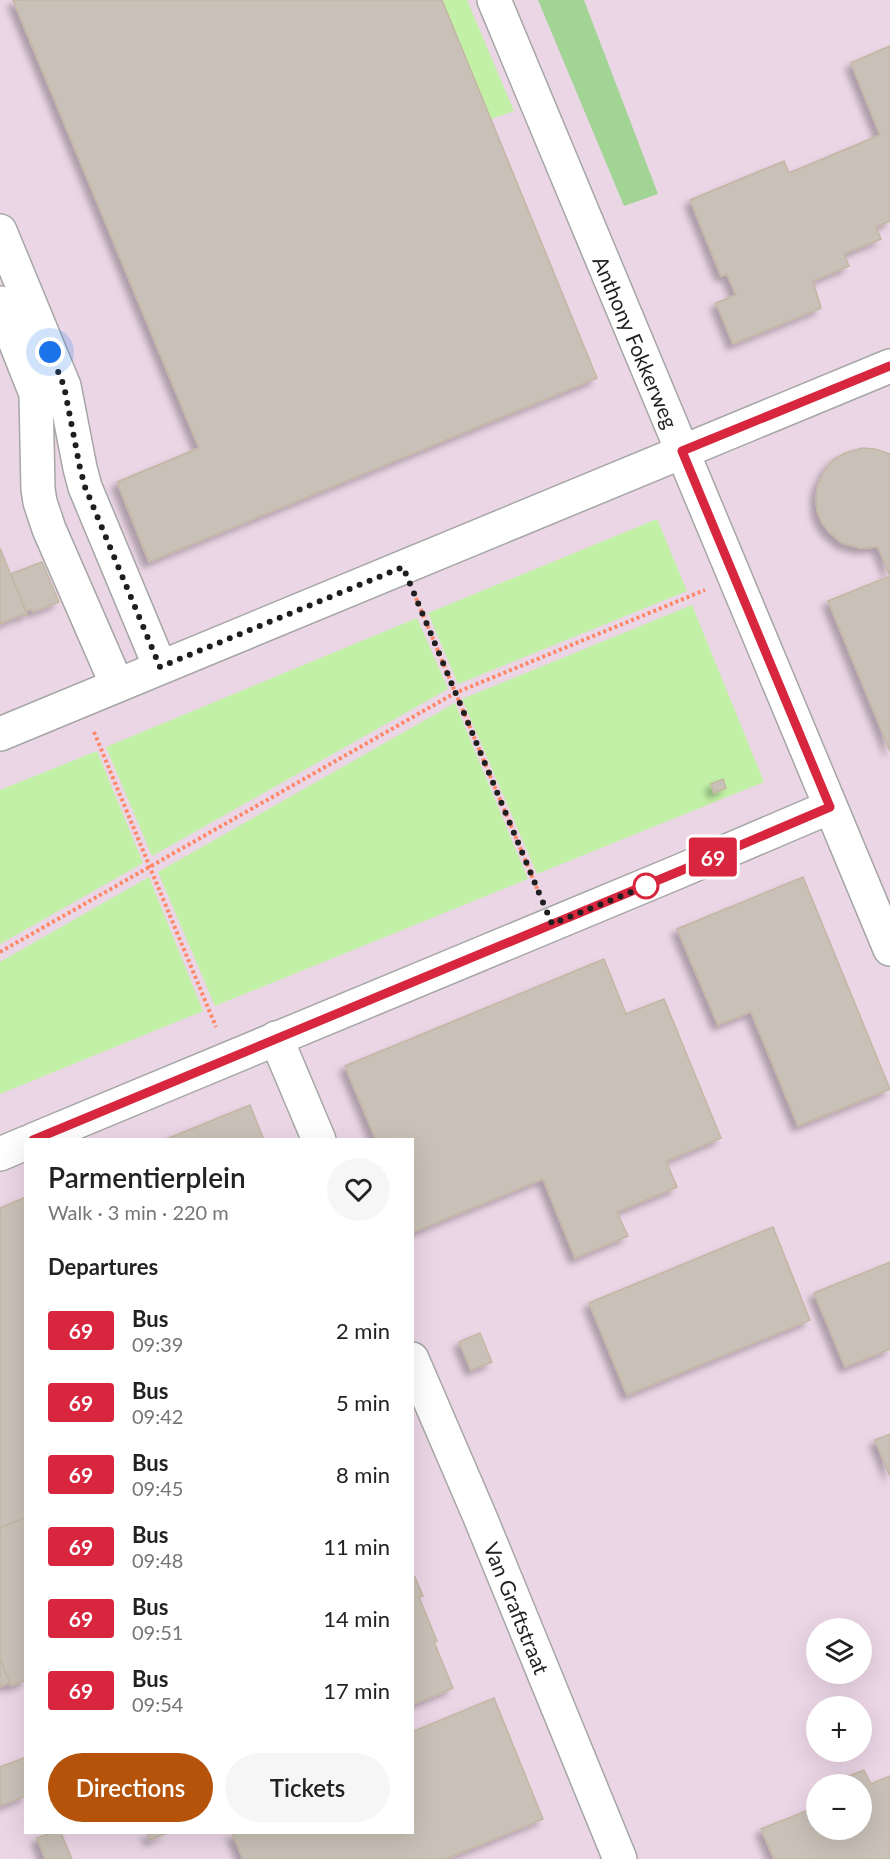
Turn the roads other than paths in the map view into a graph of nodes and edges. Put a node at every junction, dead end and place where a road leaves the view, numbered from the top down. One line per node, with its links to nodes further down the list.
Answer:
1 (494, 0): 5 (street, Anthony Fokkerweg)
2 (0, 231): 6 (street)
3 (0, 303): 7 (street)
4 (890, 366): 5 (street)
5 (682, 451): 6 (street); 9 (street, Anthony Fokkerweg)
6 (160, 667): 7 (street)
7 (117, 685): 8 (street)
8 (0, 734)
9 (830, 807): 10 (street, Anthony Fokkerweg); 11 (street)
10 (890, 949)
11 (276, 1038): 12 (street); 13 (street)
12 (38, 1138)
13 (318, 1138)
14 (24, 1144): 15 (street)
15 (0, 1154)
16 (414, 1364): 17 (street, Van Graftstraat)
17 (620, 1859)

